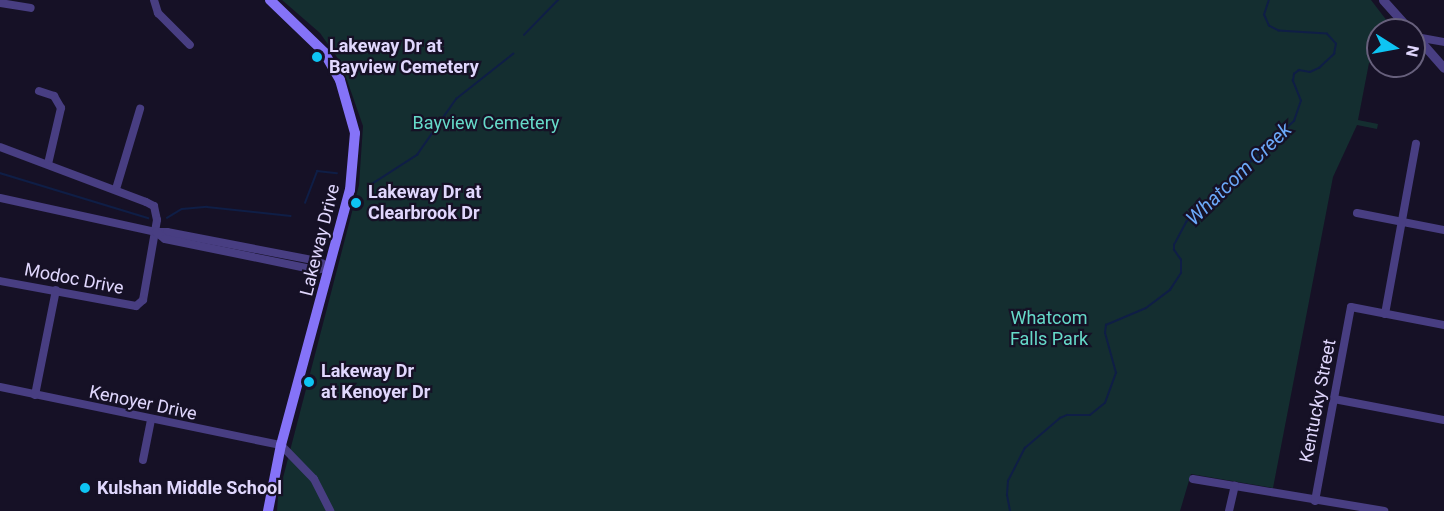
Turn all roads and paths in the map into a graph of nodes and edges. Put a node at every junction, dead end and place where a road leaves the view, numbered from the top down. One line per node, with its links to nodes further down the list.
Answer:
1 (154, 0): 9 (street)
2 (270, 0): 23 (main road, Lakeway Drive)
3 (1383, 0): 6 (street)
4 (0, 3): 5 (street)
5 (31, 8)
6 (1399, 18)
7 (1426, 37): 8 (street)
8 (1444, 42)
9 (190, 45)
10 (1426, 48): 11 (street)
11 (1444, 68)
12 (39, 91): 16 (street)
13 (140, 109): 17 (street)
14 (1416, 144): 20 (street)
15 (0, 147): 16 (street)
16 (48, 164): 17 (street)
17 (116, 189): 22 (street)
18 (0, 198): 22 (street)
19 (1356, 213): 20 (street)
20 (1402, 222): 21 (street); 26 (street)
21 (1444, 230)
22 (156, 232): 23 (street); 25 (street, Modoc Drive)
23 (329, 267): 33 (main road, Lakeway Drive)
24 (0, 281): 25 (street, Modoc Drive)
25 (56, 290): 29 (street)
26 (1385, 314): 27 (street); 30 (street, Kentucky Street)
27 (1444, 325)
28 (0, 387): 29 (street, Kenoyer Drive)
29 (35, 395): 31 (street, Kenoyer Drive)
30 (1334, 399): 32 (street); 37 (street, Kentucky Street)
31 (151, 420): 33 (street, Kenoyer Drive); 34 (street)
32 (1444, 420)
33 (281, 445): 38 (main road, Lakeway Drive); 39 (street)
34 (143, 460)
35 (1193, 479): 36 (street)
36 (1235, 486): 37 (street); 40 (street)
37 (1315, 501): 41 (street)
38 (268, 511)
39 (330, 511)
40 (1229, 511)
41 (1384, 511)

